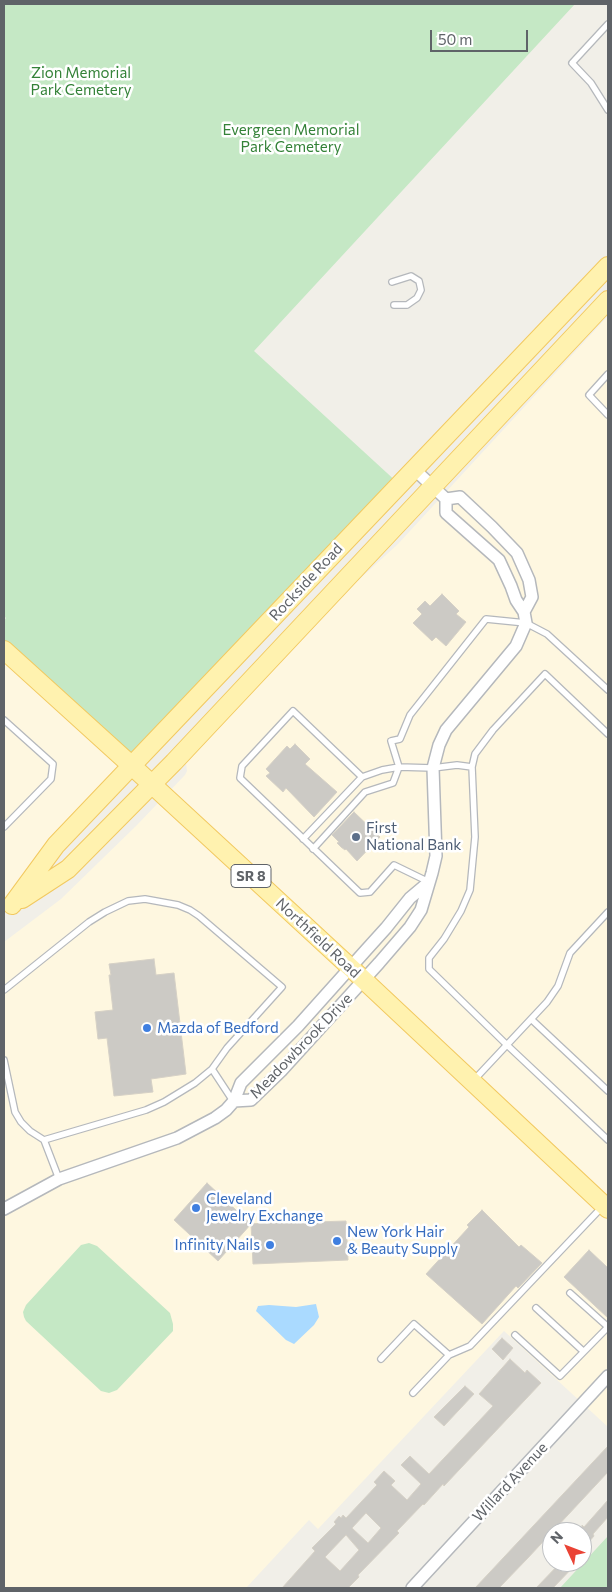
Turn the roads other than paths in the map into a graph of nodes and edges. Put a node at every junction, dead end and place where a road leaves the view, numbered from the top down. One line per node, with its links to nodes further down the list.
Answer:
1 (608, 24): 2 (lane)
2 (608, 110)
3 (608, 266): 9 (main road, Rockside Road)
4 (392, 282): 6 (lane)
5 (608, 300): 10 (main road, Rockside Road)
6 (394, 305)
7 (608, 374): 8 (lane)
8 (608, 415)
9 (414, 469): 10 (street); 18 (main road, Rockside Road)
10 (433, 486): 11 (street); 23 (main road, Rockside Road)
11 (446, 499): 12 (street); 12 (street)
12 (524, 612): 13 (street)
13 (526, 624): 15 (lane); 19 (lane); 21 (street, Meadowbrook Drive)
14 (4, 650): 18 (main road, Northfield Road / SR 8)
15 (608, 690)
16 (4, 720): 24 (lane)
17 (608, 734): 20 (lane)
18 (132, 766): 23 (main road, Northfield Road / SR 8); 28 (main road, Rockside Road)
19 (399, 767): 21 (lane); 22 (lane); 26 (lane)
20 (472, 767): 21 (lane); 34 (lane)
21 (433, 768): 27 (street, Meadowbrook Drive)
22 (362, 777): 25 (lane); 25 (lane)
23 (152, 784): 28 (main road, Rockside Road); 30 (main road, Northfield Road / SR 8)
24 (4, 827)
25 (303, 839): 26 (lane)
26 (313, 848): 27 (lane)
27 (429, 882): 30 (street, Meadowbrook Drive); 31 (street, Meadowbrook Drive)
28 (8, 906)
29 (608, 912): 33 (lane)
30 (351, 968): 31 (main road, Northfield Road / SR 8); 39 (street, Meadowbrook Drive)
31 (364, 980): 37 (main road, Northfield Road / SR 8); 39 (street, Meadowbrook Drive)
32 (4, 990): 36 (lane)
33 (531, 1019): 34 (lane); 38 (lane)
34 (507, 1045): 37 (lane); 41 (lane)
35 (4, 1060): 40 (lane)
36 (212, 1069): 39 (lane); 40 (lane)
37 (473, 1082): 43 (main road, Northfield Road / SR 8)
38 (608, 1091)
39 (234, 1101): 42 (street, Meadowbrook Drive)
40 (44, 1140): 42 (lane)
41 (608, 1140)
42 (59, 1180): 44 (street, Meadowbrook Drive)
43 (607, 1205): 50 (lane)
44 (4, 1208)
45 (570, 1293): 47 (lane)
46 (536, 1308): 49 (lane)
47 (608, 1327): 49 (lane)
48 (515, 1335): 49 (lane)
49 (584, 1351)
50 (449, 1355): 51 (lane); 53 (lane)
51 (381, 1359)
52 (608, 1376): 54 (street, Willard Avenue)
53 (413, 1393)
54 (412, 1588)

